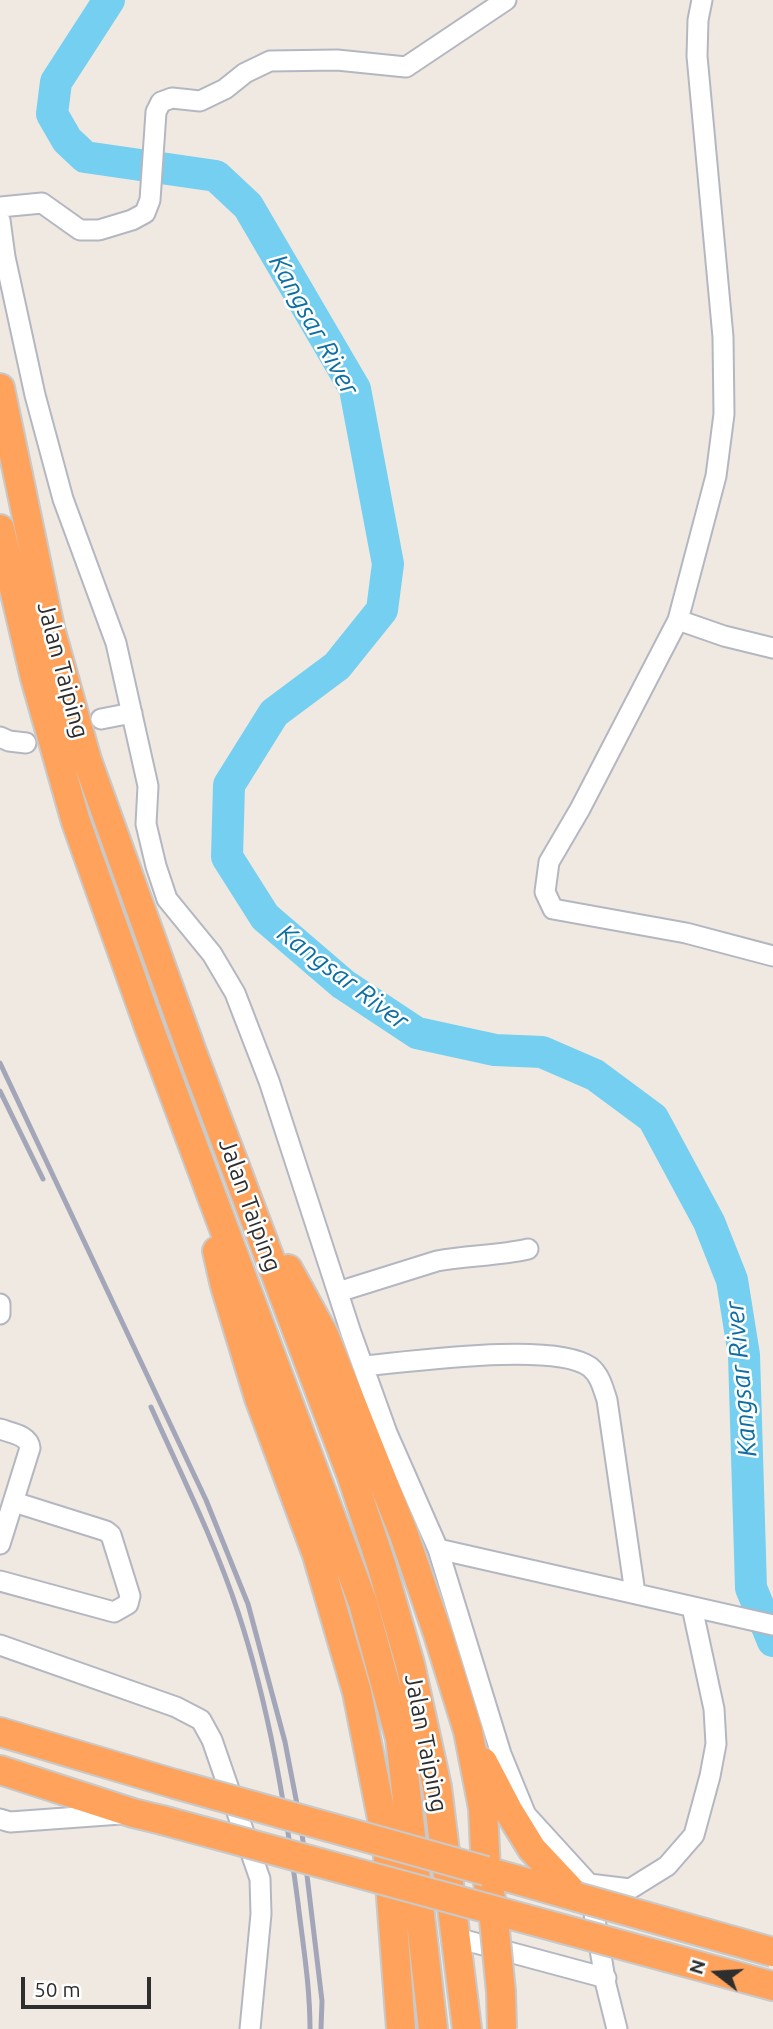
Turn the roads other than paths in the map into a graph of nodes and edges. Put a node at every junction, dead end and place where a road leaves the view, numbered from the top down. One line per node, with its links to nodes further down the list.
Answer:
1 (506, 0): 3 (street)
2 (701, 0): 7 (street)
3 (0, 206)
4 (0, 220): 9 (street)
5 (0, 388): 15 (highway, Jalan Taiping)
6 (0, 529): 14 (highway, Jalan Taiping)
7 (678, 620): 8 (street); 13 (street)
8 (773, 648)
9 (132, 713): 10 (street); 17 (street)
10 (101, 719)
11 (0, 737): 12 (street)
12 (26, 743)
13 (773, 956)
14 (207, 1182): 35 (highway); 46 (highway, Jalan Taiping)
15 (256, 1219): 30 (highway); 40 (highway, Jalan Taiping)
16 (528, 1249): 17 (street)
17 (338, 1292): 20 (street)
18 (0, 1304): 19 (street)
19 (0, 1314)
20 (363, 1366): 24 (street); 26 (street)
21 (0, 1429): 22 (street)
22 (14, 1502): 23 (street); 25 (street)
23 (0, 1544)
24 (438, 1549): 26 (street); 38 (street)
25 (0, 1581)
26 (635, 1593): 27 (street)
27 (698, 1609): 28 (street); 38 (street)
28 (773, 1625)
29 (0, 1645): 44 (street)
30 (468, 1731): 36 (highway); 38 (highway)
31 (0, 1732): 35 (highway, bridge)
32 (0, 1770): 33 (highway)
33 (132, 1813): 34 (street); 37 (highway, bridge)
34 (0, 1819)
35 (387, 1844): 36 (highway, bridge); 37 (highway)
36 (486, 1871): 38 (highway); 39 (highway)
37 (391, 1882): 39 (highway, bridge); 45 (highway)
38 (583, 1890): 41 (highway, bridge); 42 (street)
39 (493, 1910): 43 (highway, bridge); 48 (highway, bridge)
40 (457, 1938): 42 (street); 47 (highway, Jalan Taiping)
41 (773, 1952)
42 (606, 1979): 49 (street)
43 (773, 1986)
44 (250, 2029)
45 (401, 2029)
46 (433, 2029)
47 (467, 2029)
48 (502, 2029)
49 (617, 2029)

